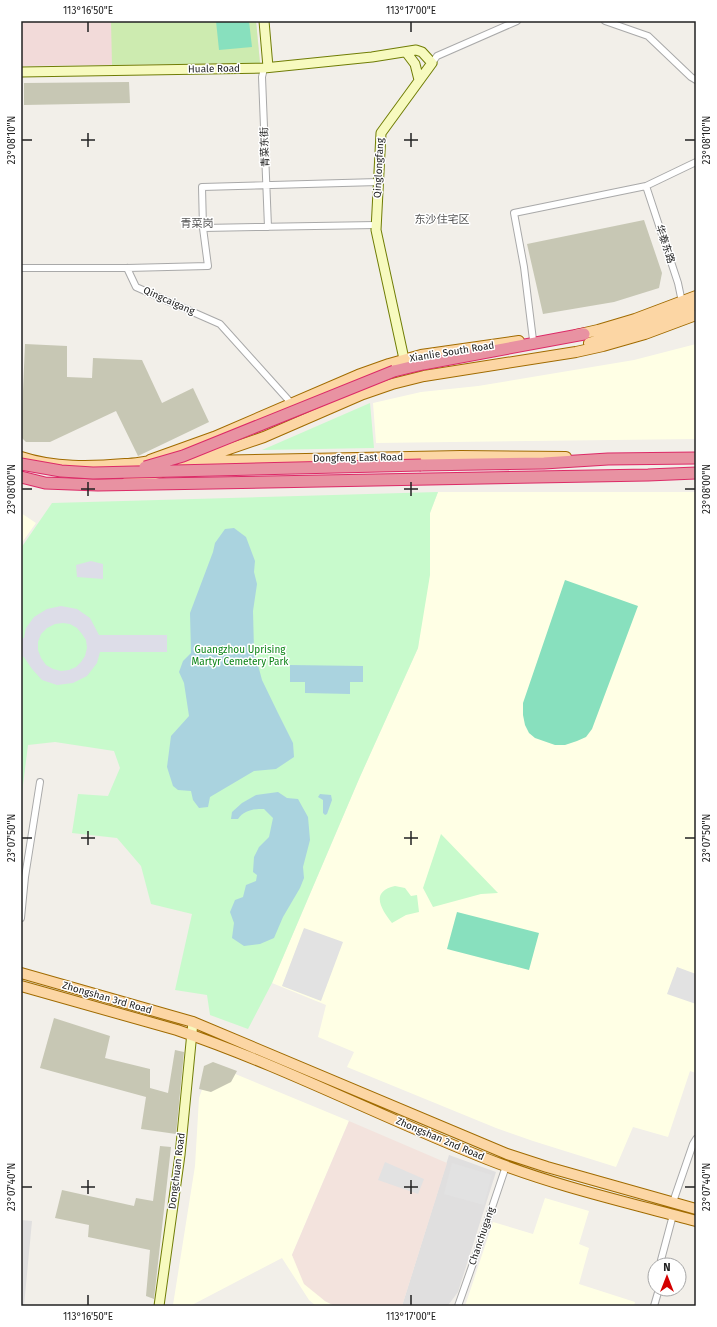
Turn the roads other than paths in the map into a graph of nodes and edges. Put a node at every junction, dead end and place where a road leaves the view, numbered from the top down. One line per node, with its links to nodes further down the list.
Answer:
1 (264, 21): 6 (street)
2 (517, 21): 5 (street, Qinglongfang)
3 (605, 21): 9 (street)
4 (406, 52): 5 (street, Huale Road); 6 (street, Huale Road); 8 (street)
5 (432, 63): 8 (street, Qinglongfang)
6 (266, 68): 7 (street, Huale Road); 12 (street, 青菜东街)
7 (21, 72)
8 (419, 80): 11 (street, Qinglongfang)
9 (696, 80)
10 (696, 162): 13 (street)
11 (378, 182): 12 (street); 14 (street, Qinglongfang)
12 (267, 185): 15 (street, 青菜东街); 16 (street)
13 (646, 186): 20 (street, 华泰东路); 24 (street)
14 (376, 225): 15 (street); 26 (street, Qinglongfang)
15 (268, 227): 16 (street)
16 (203, 228): 18 (street)
17 (21, 268): 18 (street)
18 (127, 268): 27 (street, Qingcaigang)
19 (696, 296): 20 (main road, Xianlie South Road)
20 (682, 302): 23 (main road, Xianlie South Road)
21 (696, 304): 25 (main road, Xianlie South Road)
22 (696, 315): 25 (main road, Xianlie South Road)
23 (584, 334): 24 (main road, Xianlie South Road); 36 (highway, bridge)
24 (532, 340): 26 (main road, Xianlie South Road)
25 (543, 358): 29 (main road, Xianlie South Road)
26 (404, 359): 27 (main road, Xianlie South Road)
27 (292, 404): 28 (main road, Xianlie South Road)
28 (263, 416): 29 (main road); 33 (main road, Xianlie South Road)
29 (272, 434): 34 (main road, Xianlie South Road)
30 (21, 457): 33 (main road, Dongfeng East Road)
31 (696, 458): 32 (highway, Dongfeng East Road)
32 (608, 459): 34 (main road, Dongfeng East Road); 36 (highway, bridge)
33 (148, 461): 34 (main road, Dongfeng East Road)
34 (194, 462): 39 (main road, Xianlie South Road)
35 (21, 464): 36 (highway, bridge)
36 (128, 472)
37 (696, 474): 40 (highway)
38 (21, 477): 39 (highway)
39 (115, 484): 40 (highway)
40 (198, 484): 41 (highway)
41 (21, 485)
42 (40, 782): 43 (street)
43 (21, 918)
44 (21, 973): 46 (main road, Zhongshan 3rd Road)
45 (21, 986): 47 (main road, Zhongshan 3rd Road)
46 (193, 1022): 47 (street, Dongchuan Road); 49 (main road, Zhongshan 2nd Road)
47 (191, 1035): 50 (main road, Zhongshan 2nd Road); 57 (street, Dongchuan Road)
48 (696, 1140): 52 (street)
49 (482, 1144): 50 (street); 52 (main road, Zhongshan 2nd Road)
50 (478, 1155): 51 (main road, Zhongshan 2nd Road)
51 (506, 1166): 54 (main road, Zhongshan 2nd Road); 58 (street, Chanchugang)
52 (673, 1202): 53 (main road, Zhongshan 2nd Road)
53 (696, 1209)
54 (673, 1215): 55 (main road, Zhongshan 2nd Road); 56 (street)
55 (696, 1221)
56 (662, 1257)
57 (159, 1306)
58 (458, 1306)

